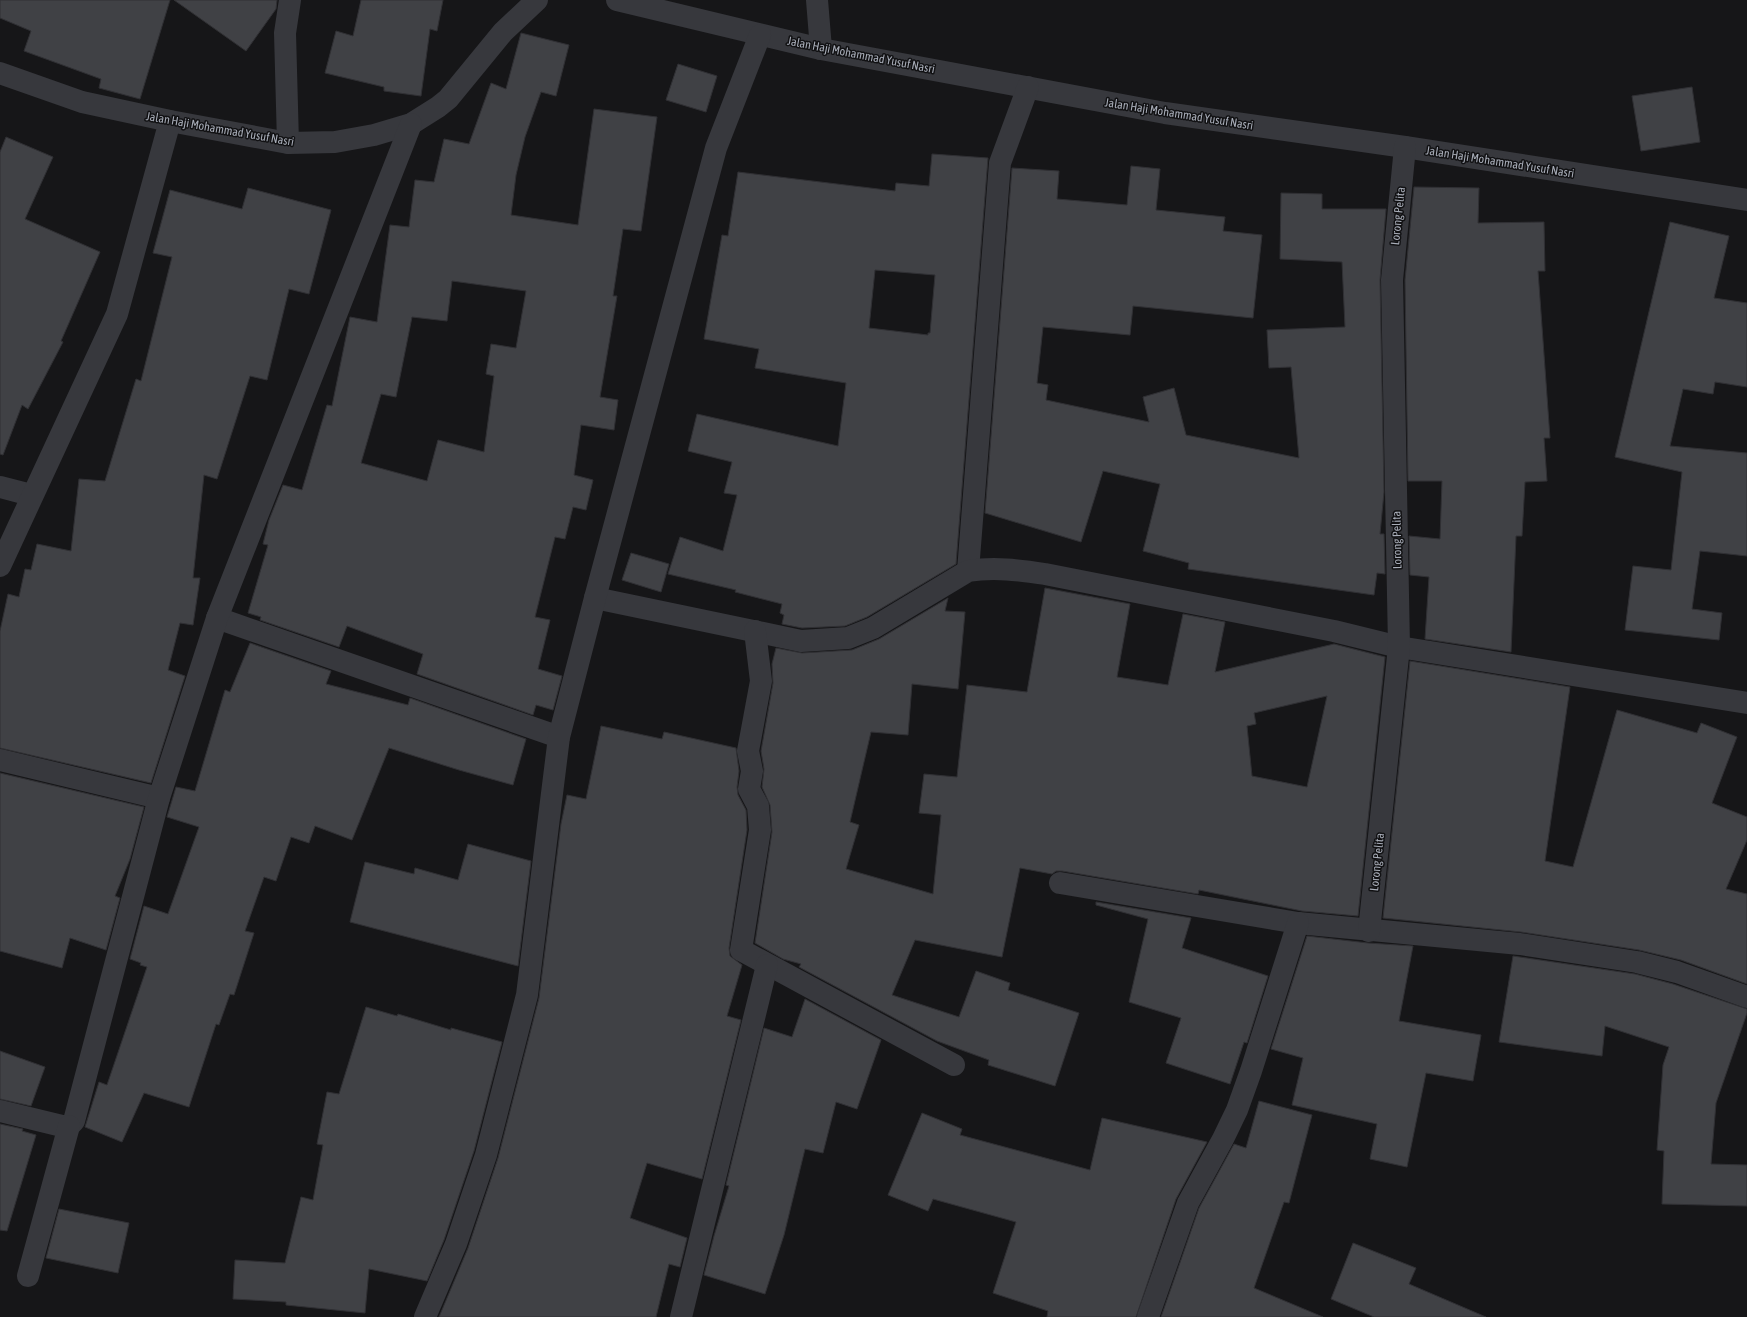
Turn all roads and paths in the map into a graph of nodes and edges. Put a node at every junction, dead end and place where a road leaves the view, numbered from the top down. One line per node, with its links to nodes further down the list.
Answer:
1 (290, 0): 11 (street)
2 (537, 0): 10 (street, Jalan Haji Mohammad Yusuf Nasri)
3 (617, 0): 5 (street, Jalan Haji Mohammad Yusuf Nasri)
4 (817, 0): 6 (street)
5 (760, 35): 6 (street, Jalan Haji Mohammad Yusuf Nasri); 18 (street)
6 (821, 48): 8 (street, Jalan Haji Mohammad Yusuf Nasri)
7 (0, 73): 9 (street, Jalan Haji Mohammad Yusuf Nasri)
8 (1028, 87): 12 (street, Jalan Haji Mohammad Yusuf Nasri); 17 (street)
9 (170, 121): 11 (street, Jalan Haji Mohammad Yusuf Nasri); 15 (street)
10 (411, 124): 11 (street, Jalan Haji Mohammad Yusuf Nasri); 19 (street)
11 (288, 143)
12 (1405, 147): 13 (street, Jalan Haji Mohammad Yusuf Nasri); 21 (street, Lorong Pelita)
13 (1747, 200)
14 (0, 488): 15 (street)
15 (32, 495): 16 (street)
16 (0, 566)
17 (968, 571): 20 (street); 21 (street)
18 (595, 598): 20 (street); 23 (street)
19 (217, 618): 23 (street); 25 (street)
20 (755, 631): 29 (street)
21 (1399, 647): 22 (street); 28 (street, Lorong Pelita)
22 (1747, 703)
23 (560, 737): 35 (street)
24 (0, 760): 25 (street)
25 (159, 798): 33 (street)
26 (1060, 883): 27 (street)
27 (1298, 923): 28 (street); 37 (street)
28 (1369, 931): 30 (street)
29 (767, 964): 31 (street); 36 (street)
30 (1747, 997)
31 (954, 1065)
32 (0, 1111): 33 (street)
33 (69, 1126): 34 (street)
34 (28, 1276)
35 (425, 1317)
36 (681, 1317)
37 (1148, 1317)

